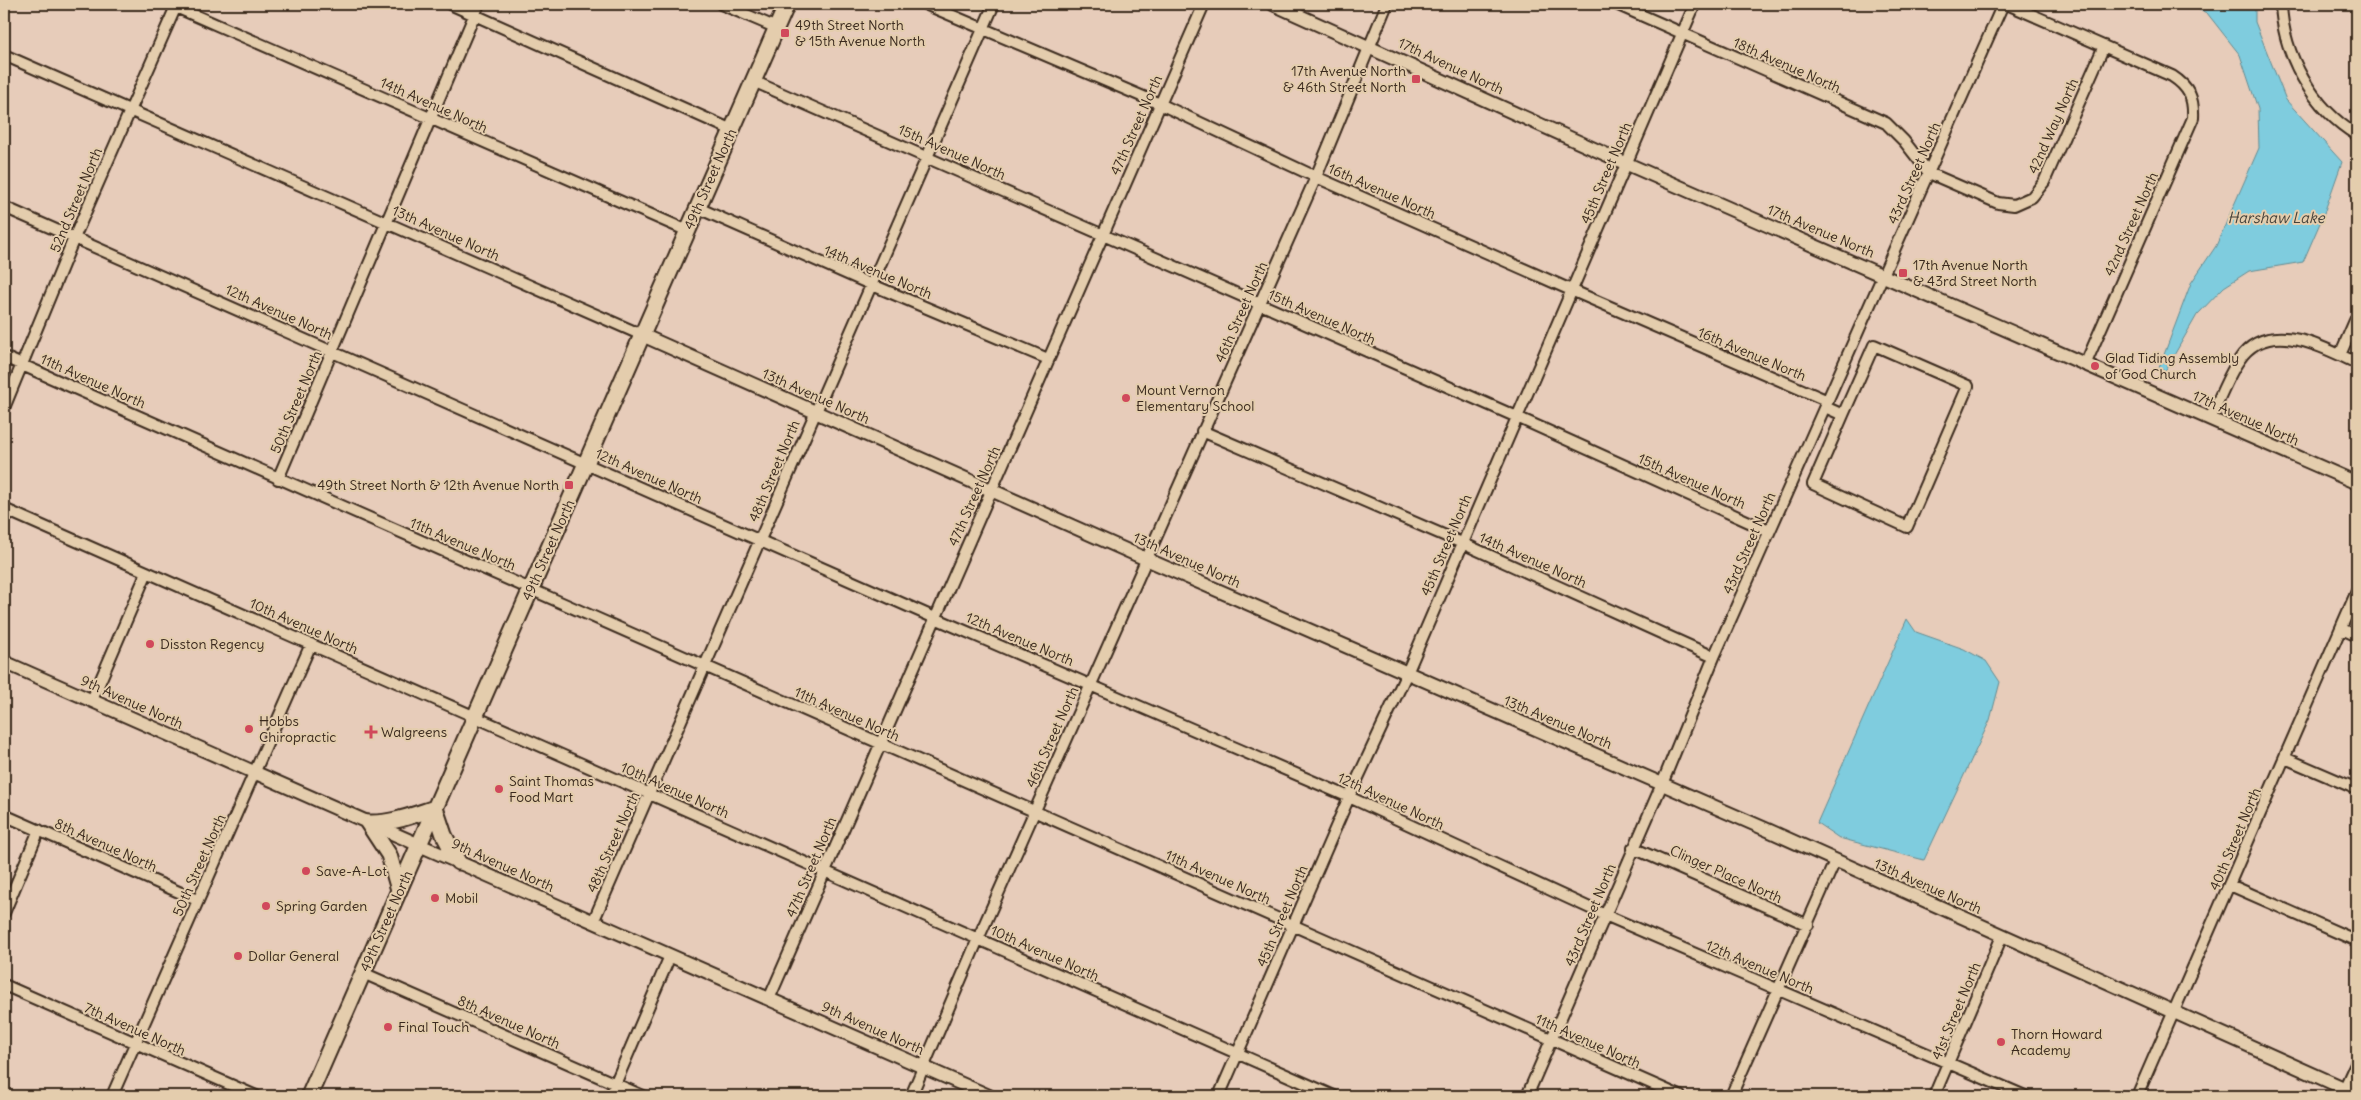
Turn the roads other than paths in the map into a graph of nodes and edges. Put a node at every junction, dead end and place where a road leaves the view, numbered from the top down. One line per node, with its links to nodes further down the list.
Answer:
1 (450, 4): 16 (street)
2 (479, 4): 16 (street, 50th Street North)
3 (721, 4): 17 (street)
4 (787, 4): 17 (main road, 49th Street North)
5 (925, 4): 18 (street, 16th Avenue North)
6 (994, 4): 18 (street, 48th Street North)
7 (1204, 4): 24 (street, 47th Street North)
8 (1273, 4): 20 (street, 17th Avenue North)
9 (1387, 4): 20 (street, 46th Street North)
10 (1616, 4): 19 (street, 18th Avenue North)
11 (1695, 4): 19 (street, 45th Street North)
12 (2003, 4): 31 (street, 43rd Street North)
13 (2007, 4): 21 (street)
14 (2281, 4): 28 (street)
15 (174, 5): 25 (street, 52nd Street North); 26 (street, 14th Avenue North)
16 (475, 14): 26 (street, 50th Street North); 27 (street)
17 (777, 28): 23 (main road, 49th Street North)
18 (983, 29): 24 (street, 16th Avenue North); 29 (street, 48th Street North)
19 (1682, 33): 30 (street, 45th Street North); 31 (street, 18th Avenue North)
20 (1370, 46): 30 (street, 17th Avenue North); 32 (street, 46th Street North)
21 (2104, 46): 31 (street, 42nd Way North); 51 (street, 42nd Street North)
22 (4, 54): 25 (street, 13th Avenue North)
23 (753, 81): 27 (main road, 49th Street North); 29 (street, 15th Avenue North)
24 (1160, 104): 32 (street, 16th Avenue North); 37 (street, 47th Street North)
25 (130, 110): 35 (street, 13th Avenue North); 38 (street, 52nd Street North)
26 (431, 119): 35 (street, 50th Street North); 36 (street, 14th Avenue North)
27 (732, 130): 34 (main road, 49th Street North)
28 (2357, 135)
29 (927, 156): 37 (street, 15th Avenue North); 40 (street, 48th Street North)
30 (1625, 163): 39 (street, 17th Avenue North); 41 (street, 45th Street North)
31 (1929, 173): 39 (street, 43rd Street North)
32 (1316, 177): 41 (street, 16th Avenue North); 42 (street, 46th Street North)
33 (4, 207): 38 (street, 12th Avenue North)
34 (698, 208): 36 (main road, 49th Street North); 40 (street, 14th Avenue North)
35 (386, 223): 44 (street, 13th Avenue North); 45 (street, 50th Street North)
36 (688, 231): 44 (main road, 49th Street North)
37 (1103, 234): 42 (street, 15th Avenue North); 48 (street, 47th Street North)
38 (74, 238): 45 (street, 12th Avenue North); 50 (street, 52nd Street North)
39 (1884, 275): 51 (street, 17th Avenue North); 52 (street, 43rd Street North)
40 (870, 284): 48 (street, 14th Avenue North); 54 (street, 48th Street North)
41 (1571, 290): 52 (street, 16th Avenue North); 56 (street, 45th Street North)
42 (1259, 304): 56 (street, 15th Avenue North); 58 (street, 46th Street North)
43 (2357, 316): 46 (street)
44 (642, 335): 54 (street, 13th Avenue North); 59 (main road, 49th Street North)
45 (332, 351): 59 (street, 12th Avenue North); 60 (street, 50th Street North)
46 (2340, 355): 49 (street); 57 (street)
47 (4, 357): 50 (street, 11th Avenue North)
48 (1048, 359): 62 (street, 47th Street North)
49 (2357, 363)
50 (22, 365): 53 (street, 52nd Street North); 60 (street, 11th Avenue North)
51 (2085, 365): 57 (street, 17th Avenue North)
52 (1827, 404): 55 (street, 16th Avenue North); 64 (street, 43rd Street North)
53 (4, 408)
54 (813, 412): 62 (street, 13th Avenue North); 65 (street, 48th Street North)
55 (1843, 415): 55 (street)
56 (1517, 417): 64 (street, 15th Avenue North); 66 (street, 45th Street North)
57 (2210, 419): 61 (street, 17th Avenue North)
58 (1202, 431): 66 (street, 14th Avenue North); 67 (street, 46th Street North)
59 (586, 464): 65 (street, 12th Avenue North); 69 (main road, 49th Street North)
60 (278, 479): 69 (street, 11th Avenue North)
61 (2357, 483)
62 (992, 490): 67 (street, 13th Avenue North); 71 (street, 47th Street North)
63 (4, 509): 68 (street, 10th Avenue North)
64 (1769, 531): 75 (street, 43rd Street North)
65 (760, 540): 71 (street, 12th Avenue North); 77 (street, 48th Street North)
66 (1462, 543): 75 (street, 14th Avenue North); 78 (street, 45th Street North)
67 (1146, 559): 78 (street, 13th Avenue North); 79 (street, 46th Street North)
68 (147, 572): 74 (street, 10th Avenue North); 80 (street)
69 (531, 589): 77 (street, 11th Avenue North); 81 (main road, 49th Street North)
70 (2357, 591): 72 (street, 40th Street North)
71 (935, 618): 79 (street, 12th Avenue North); 82 (street, 47th Street North)
72 (2342, 629): 73 (street); 83 (street, 40th Street North)
73 (2357, 636)
74 (311, 644): 81 (street, 10th Avenue North); 84 (street, 50th Street North)
75 (1714, 657): 85 (street, 43rd Street North)
76 (4, 662): 80 (street, 9th Avenue North)
77 (704, 666): 82 (street, 11th Avenue North); 87 (street, 48th Street North)
78 (1407, 673): 85 (street, 13th Avenue North); 88 (street, 45th Street North)
79 (1091, 684): 88 (street, 12th Avenue North); 90 (street, 46th Street North)
80 (92, 700): 84 (street, 9th Avenue North)
81 (475, 717): 87 (street, 10th Avenue North); 89 (main road, 49th Street North)
82 (880, 744): 90 (street, 11th Avenue North); 98 (street, 47th Street North)
83 (2285, 758): 86 (street); 99 (street, 40th Street North)
84 (255, 773): 92 (street, 9th Avenue North); 101 (street, 50th Street North)
85 (1662, 784): 95 (street, 43rd Street North); 96 (street, 13th Avenue North)
86 (2357, 789)
87 (649, 794): 98 (street, 10th Avenue North); 104 (street, 48th Street North)
88 (1349, 796): 103 (street, 12th Avenue North); 105 (street, 45th Street North)
89 (435, 808): 92 (main road); 94 (main road, 49th Street North); 97 (main road)
90 (1034, 811): 105 (street, 11th Avenue North); 108 (street, 46th Street North)
91 (4, 815): 93 (street, 8th Avenue North)
92 (368, 823): 94 (street, 9th Avenue North); 100 (main road)
93 (39, 830): 101 (street, 8th Avenue North); 102 (street)
94 (419, 845): 97 (street, 9th Avenue North); 100 (main road, 49th Street North)
95 (1633, 848): 103 (street, 43rd Street North); 106 (street, Clinger Place North)
96 (1835, 861): 106 (street); 107 (street, 13th Avenue North)
97 (458, 862): 104 (street, 9th Avenue North)
98 (824, 871): 108 (street, 10th Avenue North); 114 (street, 47th Street North)
99 (2230, 885): 109 (street); 115 (street, 40th Street North)
100 (399, 890): 111 (main road, 49th Street North)
101 (198, 900): 117 (street, 50th Street North)
102 (4, 913)
103 (1605, 915): 113 (street, 12th Avenue North); 116 (street, 43rd Street North)
104 (593, 922): 110 (street, 9th Avenue North)
105 (1293, 925): 116 (street, 11th Avenue North); 118 (street, 45th Street North)
106 (1808, 925): 113 (street)
107 (2002, 936): 115 (street, 13th Avenue North); 120 (street, 41st Street North)
108 (978, 939): 118 (street, 10th Avenue North); 121 (street, 46th Street North)
109 (2357, 941)
110 (670, 956): 114 (street, 9th Avenue North); 122 (street)
111 (363, 973): 122 (street, 8th Avenue North); 127 (main road, 49th Street North)
112 (4, 985): 117 (street, 7th Avenue North)
113 (1778, 990): 120 (street, 12th Avenue North); 136 (street)
114 (769, 999): 121 (street, 9th Avenue North)
115 (2174, 1012): 123 (street, 13th Avenue North); 139 (street, 40th Street North)
116 (1551, 1040): 134 (street, 43rd Street North); 135 (street, 11th Avenue North)
117 (135, 1044): 125 (street, 50th Street North); 126 (street, 7th Avenue North)
118 (1237, 1053): 132 (street, 45th Street North); 133 (street, 10th Avenue North)
119 (2357, 1061): 123 (street)
120 (1949, 1063): 137 (street, 41st Street North); 138 (street, 12th Avenue North)
121 (923, 1067): 130 (street, 46th Street North); 131 (street, 9th Avenue North)
122 (615, 1084): 128 (street); 129 (street, 8th Avenue North)
123 (2343, 1092): 124 (street, 13th Avenue North)
124 (2357, 1094)
125 (112, 1096)
126 (256, 1096)
127 (309, 1096)
128 (610, 1096)
129 (644, 1096)
130 (910, 1096)
131 (989, 1096)
132 (1219, 1096)
133 (1334, 1096)
134 (1527, 1096)
135 (1680, 1096)
136 (1730, 1096)
137 (1934, 1096)
138 (2025, 1096)
139 (2137, 1096)

